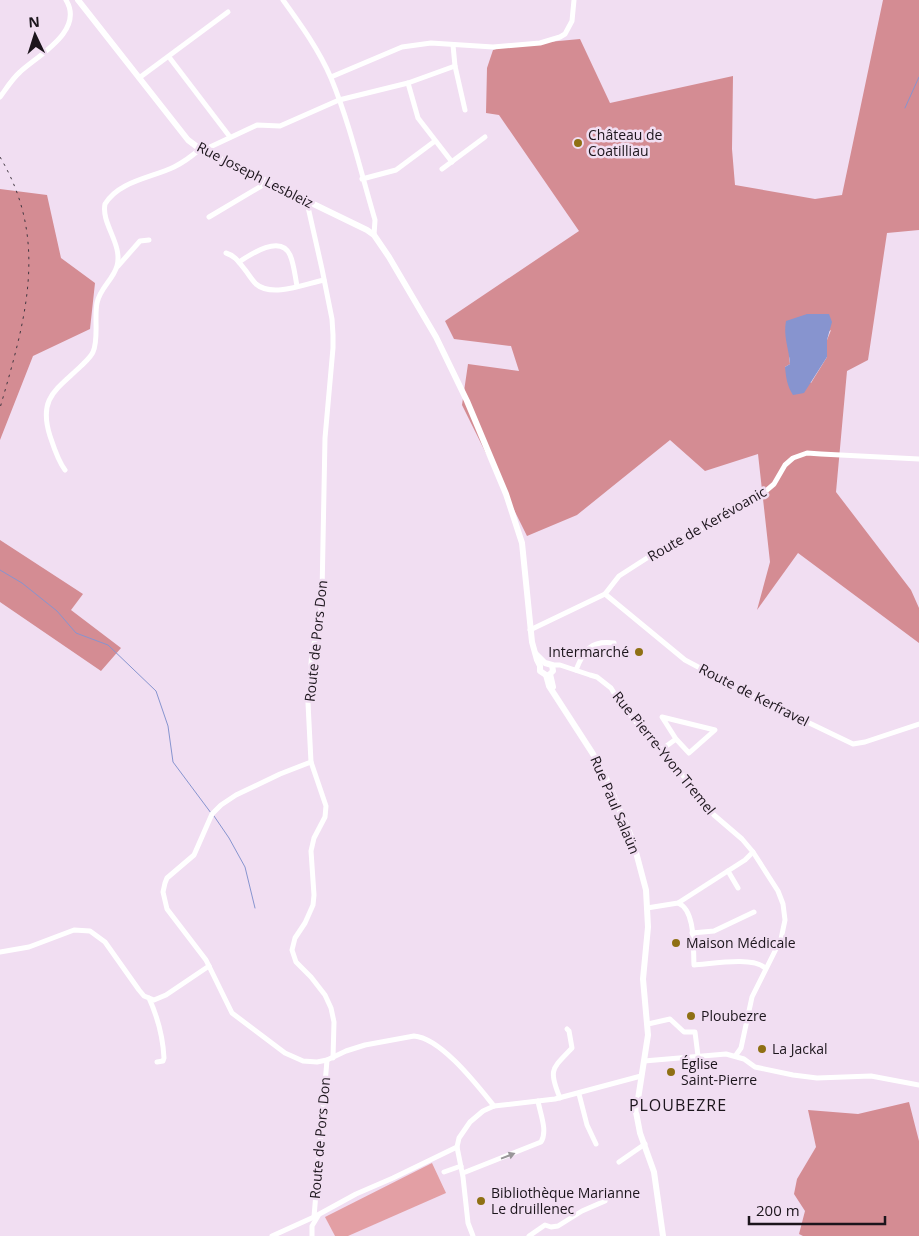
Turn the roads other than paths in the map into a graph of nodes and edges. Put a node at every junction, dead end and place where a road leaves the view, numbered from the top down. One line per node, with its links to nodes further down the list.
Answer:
1 (66, 0): 12 (street)
2 (78, 0): 10 (main road, Rue Joseph Lesbleiz)
3 (284, 0): 9 (street)
4 (574, 0): 6 (street)
5 (228, 12): 7 (street)
6 (453, 46): 8 (street); 9 (street)
7 (169, 57): 10 (street); 16 (street)
8 (454, 66): 11 (street); 14 (street)
9 (331, 77): 13 (street)
10 (139, 78): 18 (main road, Rue Joseph Lesbleiz)
11 (408, 83): 13 (street); 17 (street)
12 (0, 97)
13 (339, 100): 16 (street); 21 (street)
14 (465, 110)
15 (485, 137): 19 (street)
16 (230, 138): 18 (street)
17 (435, 141): 19 (street); 21 (street)
18 (202, 150): 22 (main road, Rue Joseph Lesbleiz); 29 (street)
19 (452, 162): 20 (street)
20 (442, 169)
21 (362, 178): 25 (street)
22 (268, 182): 23 (main road, Rue Joseph Lesbleiz); 24 (street)
23 (310, 202): 25 (main road, Rue Joseph Lesbleiz); 30 (street, Route de Pors Don)
24 (209, 217)
25 (374, 235): 35 (main road)
26 (149, 240): 29 (street)
27 (226, 253): 28 (street)
28 (239, 262): 31 (street); 31 (street)
29 (117, 266): 33 (street)
30 (324, 280): 31 (street); 42 (street, Route de Pors Don)
31 (297, 286)
32 (919, 459): 34 (street, Route de Kerévoanic)
33 (65, 470)
34 (605, 594): 35 (street, Route de Kerévoanic); 39 (street, Route de Kerfravel)
35 (530, 630): 37 (main road)
36 (614, 644): 38 (street)
37 (548, 669): 38 (street, Rue Pierre-Yvon Tremel); 47 (main road, Rue Paul Salaün)
38 (576, 670): 41 (street, Rue Pierre-Yvon Tremel)
39 (919, 724)
40 (676, 739): 40 (street); 41 (street)
41 (661, 750): 43 (street, Rue Pierre-Yvon Tremel)
42 (311, 762): 51 (street); 58 (street, Route de Pors Don)
43 (753, 852): 44 (street); 52 (street, Rue Pierre-Yvon Tremel)
44 (728, 871): 45 (street); 46 (street)
45 (738, 888)
46 (678, 903): 47 (street); 49 (street)
47 (647, 908): 54 (main road, Rue Paul Salaün)
48 (754, 912): 49 (street)
49 (692, 933): 52 (street)
50 (0, 952): 53 (street)
51 (209, 966): 53 (street); 58 (street)
52 (765, 968): 56 (street, Rue Pierre-Yvon Tremel)
53 (149, 998): 60 (street)
54 (648, 1024): 57 (street); 59 (main road, Rue Paul Salaün)
55 (567, 1029): 64 (street)
56 (736, 1055): 57 (street); 62 (street)
57 (698, 1056): 59 (street)
58 (330, 1059): 66 (street); 76 (street, Route de Pors Don)
59 (644, 1061): 61 (main road, Rue Paul Salaün)
60 (157, 1062)
61 (641, 1076): 63 (street); 68 (main road, Rue Paul Salaün)
62 (919, 1085)
63 (579, 1094): 64 (street); 67 (street)
64 (560, 1098): 65 (street)
65 (538, 1101): 66 (street); 73 (street, one-way to 65)
66 (494, 1106): 69 (street)
67 (596, 1144)
68 (645, 1144): 70 (street); 81 (main road, Rue Paul Salaün)
69 (457, 1147): 71 (street); 75 (street)
70 (619, 1162)
71 (461, 1166): 72 (street); 73 (street)
72 (444, 1172)
73 (462, 1173): 79 (street)
74 (605, 1201): 80 (street)
75 (320, 1214): 76 (street); 78 (street)
76 (314, 1217): 77 (street)
77 (272, 1236)
78 (312, 1236)
79 (473, 1236)
80 (529, 1236)
81 (663, 1236)

